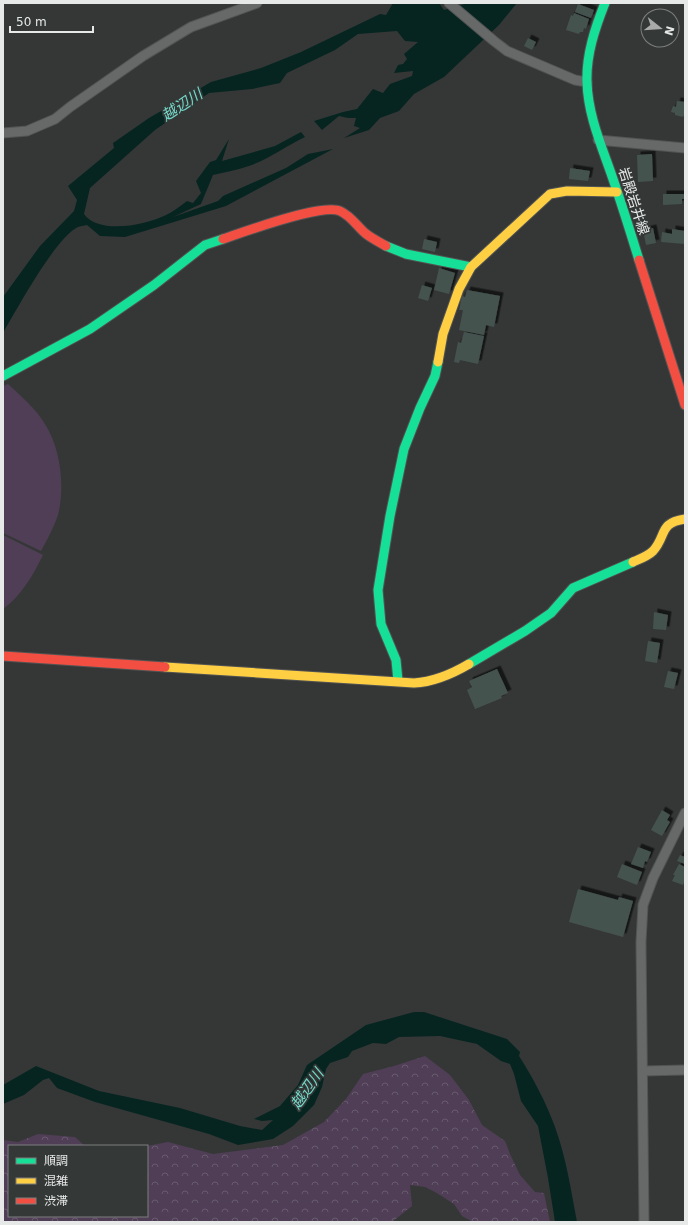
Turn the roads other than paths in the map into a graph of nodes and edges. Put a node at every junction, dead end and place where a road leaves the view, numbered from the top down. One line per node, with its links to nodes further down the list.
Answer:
1 (257, 3): 5 (street)
2 (449, 3): 4 (street)
3 (605, 3): 4 (street, 岩殿岩井線)
4 (587, 82): 6 (street, 岩殿岩井線)
5 (3, 133)
6 (598, 140): 7 (street); 8 (street, 岩殿岩井線)
7 (685, 148)
8 (617, 192): 9 (street); 11 (street, 岩殿岩井線)
9 (471, 267): 10 (street); 14 (street)
10 (3, 376)
11 (685, 405)
12 (685, 519): 14 (street)
13 (3, 656): 14 (street)
14 (398, 681)
15 (685, 813): 17 (street)
16 (685, 1070): 17 (street)
17 (643, 1071): 18 (street)
18 (644, 1222)

